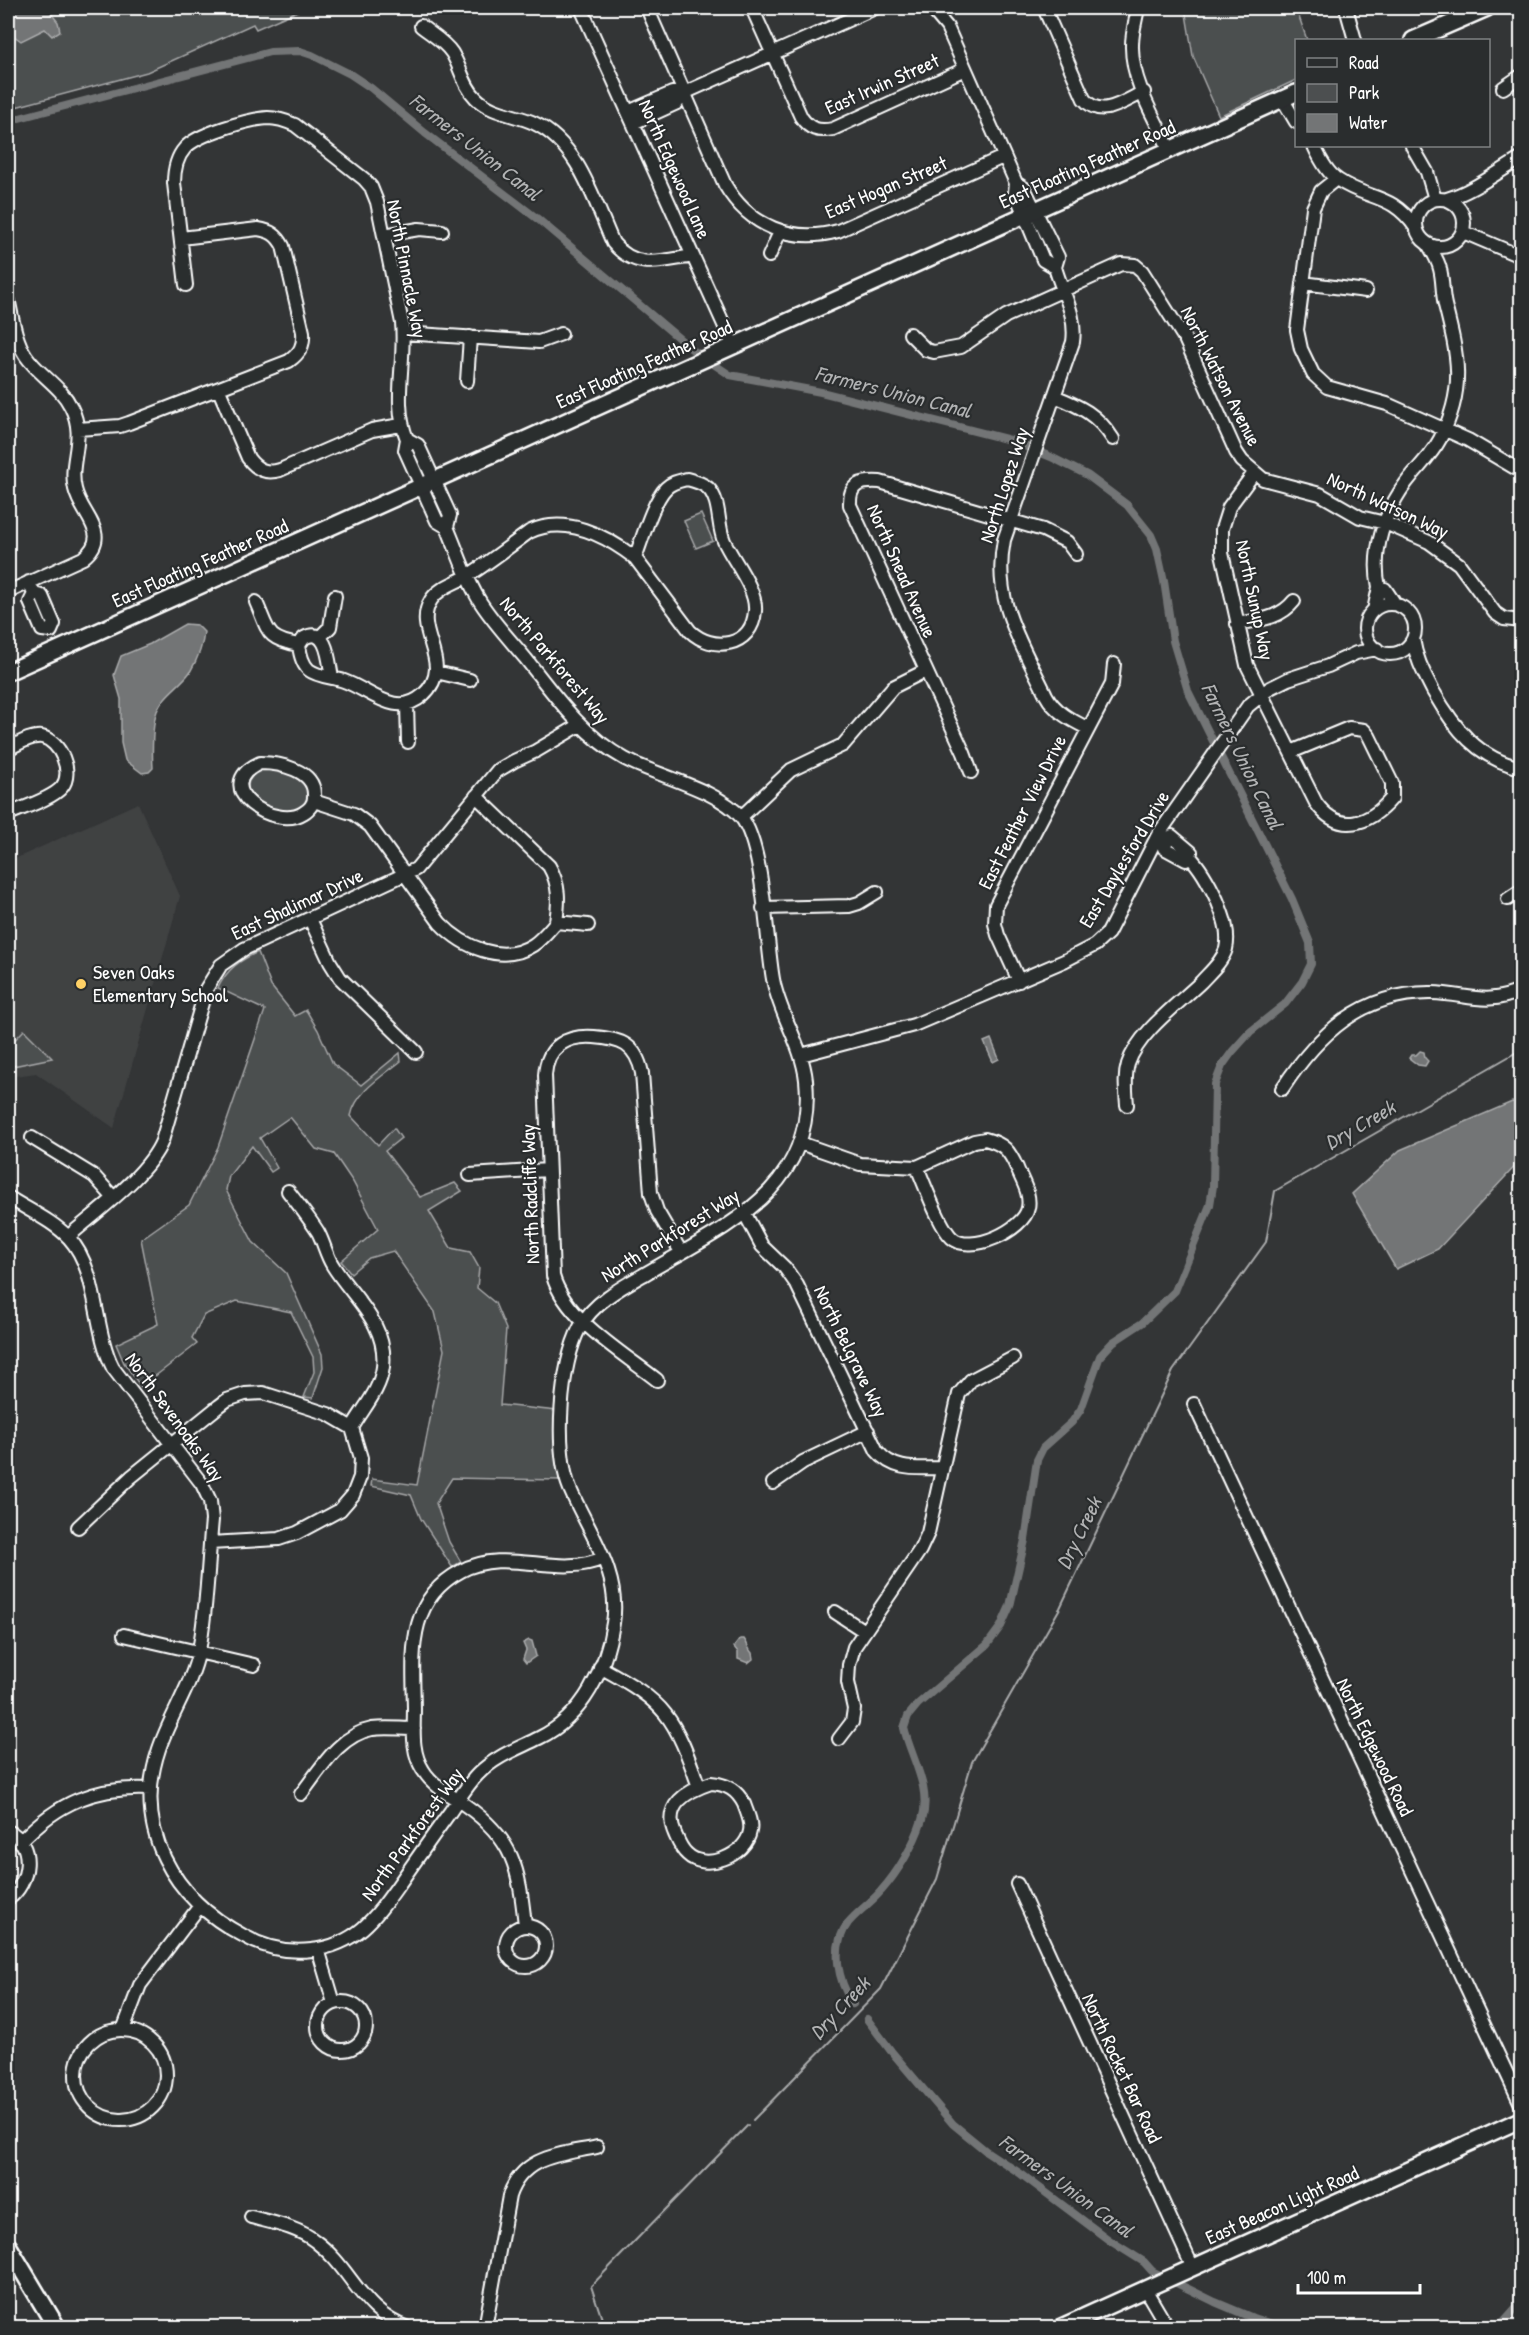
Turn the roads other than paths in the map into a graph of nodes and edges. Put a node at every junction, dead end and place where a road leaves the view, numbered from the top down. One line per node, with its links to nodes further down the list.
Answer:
1 (581, 8): 20 (street, North Edgewood Lane)
2 (647, 8): 18 (street)
3 (752, 8): 13 (street)
4 (875, 8): 13 (street)
5 (931, 8): 14 (street, North Lopez Way)
6 (1044, 8): 17 (street)
7 (1138, 8): 17 (street)
8 (1346, 8): 11 (street)
9 (1487, 8): 12 (main road)
10 (421, 26): 41 (street)
11 (1355, 39)
12 (1415, 39)
13 (772, 53): 14 (street, East Irwin Street); 18 (street)
14 (965, 69): 25 (street, North Lopez Way)
15 (1521, 75): 16 (street)
16 (1503, 88)
17 (1144, 92): 24 (street)
18 (684, 93): 20 (street); 35 (street)
19 (1290, 96): 21 (street); 24 (main road, East Floating Feather Road)
20 (631, 117): 41 (street, North Edgewood Lane)
21 (1295, 118)
22 (1314, 147): 27 (street)
23 (1413, 147): 29 (street)
24 (1170, 150): 31 (main road, East Floating Feather Road)
25 (1003, 157): 31 (street, North Lopez Way); 35 (street, East Hogan Street)
26 (1521, 158): 28 (street)
27 (1336, 180): 30 (street); 45 (street)
28 (1478, 185): 29 (street); 32 (street)
29 (1436, 200): 30 (street); 32 (street); 33 (street)
30 (1396, 205): 33 (street)
31 (1030, 212): 47 (street, North Lopez Way); 54 (main road, East Floating Feather Road)
32 (1464, 216): 36 (street)
33 (1416, 228): 40 (street)
34 (442, 231): 37 (street)
35 (780, 232): 42 (street)
36 (1463, 232): 39 (street); 43 (street)
37 (384, 235): 38 (street, North Pinnacle Way); 50 (street, North Pinnacle Way)
38 (181, 238): 46 (street); 56 (street)
39 (1453, 243): 40 (street); 44 (street)
40 (1428, 244): 44 (street)
41 (693, 256): 54 (street, North Edgewood Lane)
42 (769, 256)
43 (1521, 257)
44 (1440, 268): 60 (street)
45 (1303, 284): 48 (street); 60 (street)
46 (186, 285)
47 (1062, 290): 52 (street); 57 (street, North Lopez Way); 63 (street, North Watson Avenue)
48 (1366, 291)
49 (8, 302): 59 (street)
50 (403, 333): 53 (street); 58 (street, North Pinnacle Way)
51 (561, 334): 53 (street)
52 (910, 334)
53 (470, 337): 55 (street)
54 (730, 348): 64 (main road, East Floating Feather Road)
55 (467, 381)
56 (219, 390): 58 (street); 59 (street)
57 (1054, 396): 61 (street); 65 (street, North Lopez Way)
58 (401, 425): 64 (street, North Pinnacle Way)
59 (78, 429): 71 (street)
60 (1444, 430): 62 (street); 66 (street)
61 (1113, 439)
62 (1521, 472)
63 (1254, 473): 66 (street, North Watson Way); 79 (street, North Sunup Way)
64 (428, 484): 69 (street, North Parkforest Way); 84 (main road, East Floating Feather Road)
65 (1011, 519): 67 (street); 90 (street, North Snead Avenue); 98 (street, North Lopez Way)
66 (1385, 523): 70 (street); 78 (street, North Watson Way)
67 (1076, 554)
68 (634, 558): 68 (street); 69 (street)
69 (468, 576): 92 (street); 97 (street, North Parkforest Way)
70 (1379, 587): 76 (street); 77 (street)
71 (31, 588): 72 (street); 84 (street)
72 (8, 592)
73 (335, 596): 81 (street)
74 (1294, 601): 79 (street)
75 (256, 602): 83 (street)
76 (1395, 604): 77 (street); 82 (street)
77 (1374, 610): 80 (street)
78 (1518, 621)
79 (1237, 624): 95 (street, North Sunup Way)
80 (1365, 630): 85 (street); 86 (street)
81 (320, 637): 83 (street); 93 (street)
82 (1413, 639): 87 (street); 88 (street)
83 (299, 645): 93 (street)
84 (59, 650): 91 (main road, East Floating Feather Road)
85 (1377, 650): 86 (street, East Daylesford Drive); 87 (street)
86 (1356, 653): 95 (street, East Daylesford Drive)
87 (1392, 654): 88 (street)
88 (1417, 661): 102 (street)
89 (1114, 664): 98 (street, East Feather View Drive)
90 (926, 671): 103 (street, North Snead Avenue); 107 (street)
91 (8, 672)
92 (436, 672): 94 (street); 96 (street)
93 (332, 678): 96 (street)
94 (470, 680)
95 (1261, 694): 101 (street, North Sunup Way); 108 (street, East Daylesford Drive)
96 (407, 704): 99 (street)
97 (580, 725): 104 (street, East Shalimar Drive); 107 (street, North Parkforest Way)
98 (1087, 728): 117 (street, East Feather View Drive)
99 (408, 742)
100 (8, 749): 106 (street)
101 (1291, 752): 101 (street, North Sunup Way)
102 (1521, 768)
103 (971, 772)
104 (476, 796): 109 (street, East Shalimar Drive); 115 (street)
105 (314, 801): 105 (street); 109 (street)
106 (8, 814)
107 (741, 817): 113 (street, North Parkforest Way)
108 (1162, 838): 117 (street, East Daylesford Drive); 122 (street)
109 (407, 875): 114 (street, East Shalimar Drive); 115 (street)
110 (1521, 890): 112 (street)
111 (877, 892): 113 (street)
112 (1508, 899)
113 (763, 908): 120 (street, North Parkforest Way)
114 (310, 919): 119 (street); 129 (street, East Shalimar Drive)
115 (556, 922): 116 (street)
116 (588, 925)
117 (1019, 981): 120 (street, East Daylesford Drive)
118 (1521, 990): 121 (street)
119 (416, 1052)
120 (801, 1055): 124 (street, North Parkforest Way)
121 (1282, 1089)
122 (1127, 1105)
123 (32, 1138): 129 (street)
124 (800, 1143): 125 (street); 131 (street, North Parkforest Way)
125 (917, 1167): 125 (street)
126 (548, 1170): 127 (street); 133 (street, North Radcliffe Way); 134 (street, North Radcliffe Way)
127 (470, 1175)
128 (288, 1191): 138 (street)
129 (113, 1197): 132 (street, East Shalimar Drive)
130 (8, 1198): 132 (street, North Sevenoaks Way)
131 (745, 1214): 133 (street, North Parkforest Way); 139 (street, North Belgrave Way)
132 (68, 1237): 140 (street, North Sevenoaks Way)
133 (681, 1252): 134 (street, North Parkforest Way)
134 (582, 1321): 136 (street, North Radcliffe Way); 145 (street, North Parkforest Way)
135 (1013, 1358): 141 (street)
136 (657, 1380)
137 (1194, 1404): 167 (street, North Edgewood Road)
138 (352, 1428): 140 (street); 144 (street)
139 (868, 1431): 141 (street, North Belgrave Way); 142 (street)
140 (171, 1444): 143 (street); 144 (street, North Sevenoaks Way)
141 (942, 1468): 147 (street)
142 (773, 1483)
143 (78, 1527)
144 (210, 1543): 149 (street, North Sevenoaks Way)
145 (603, 1558): 151 (street, North Parkforest Way); 152 (street)
146 (835, 1612): 147 (street)
147 (864, 1631): 153 (street)
148 (124, 1635): 149 (street)
149 (199, 1652): 150 (street); 155 (street, North Sevenoaks Way)
150 (254, 1665)
151 (600, 1666): 154 (street); 157 (street, North Parkforest Way)
152 (414, 1729): 156 (street); 157 (street)
153 (840, 1739)
154 (699, 1787): 154 (street)
155 (151, 1789): 159 (street); 162 (street, North Sevenoaks Way)
156 (301, 1794)
157 (458, 1800): 163 (street); 164 (street, North Parkforest Way)
158 (8, 1831): 159 (street)
159 (21, 1842): 161 (street)
160 (1017, 1884): 172 (street, North Rocket Bar Road)
161 (8, 1899)
162 (199, 1907): 164 (street, North Sevenoaks Way); 166 (street)
163 (525, 1926)
164 (318, 1949): 165 (street)
165 (334, 2003)
166 (123, 2030): 166 (street)
167 (1521, 2106)
168 (1521, 2120): 172 (main road, East Beacon Light Road)
169 (597, 2147): 176 (street)
170 (251, 2217): 175 (street)
171 (8, 2246): 174 (highway)
172 (1186, 2271): 173 (main road, East Beacon Light Road)
173 (1145, 2289): 177 (main road, East Beacon Light Road); 178 (street)
174 (57, 2328)
175 (408, 2328)
176 (485, 2328)
177 (1059, 2328)
178 (1168, 2328)

